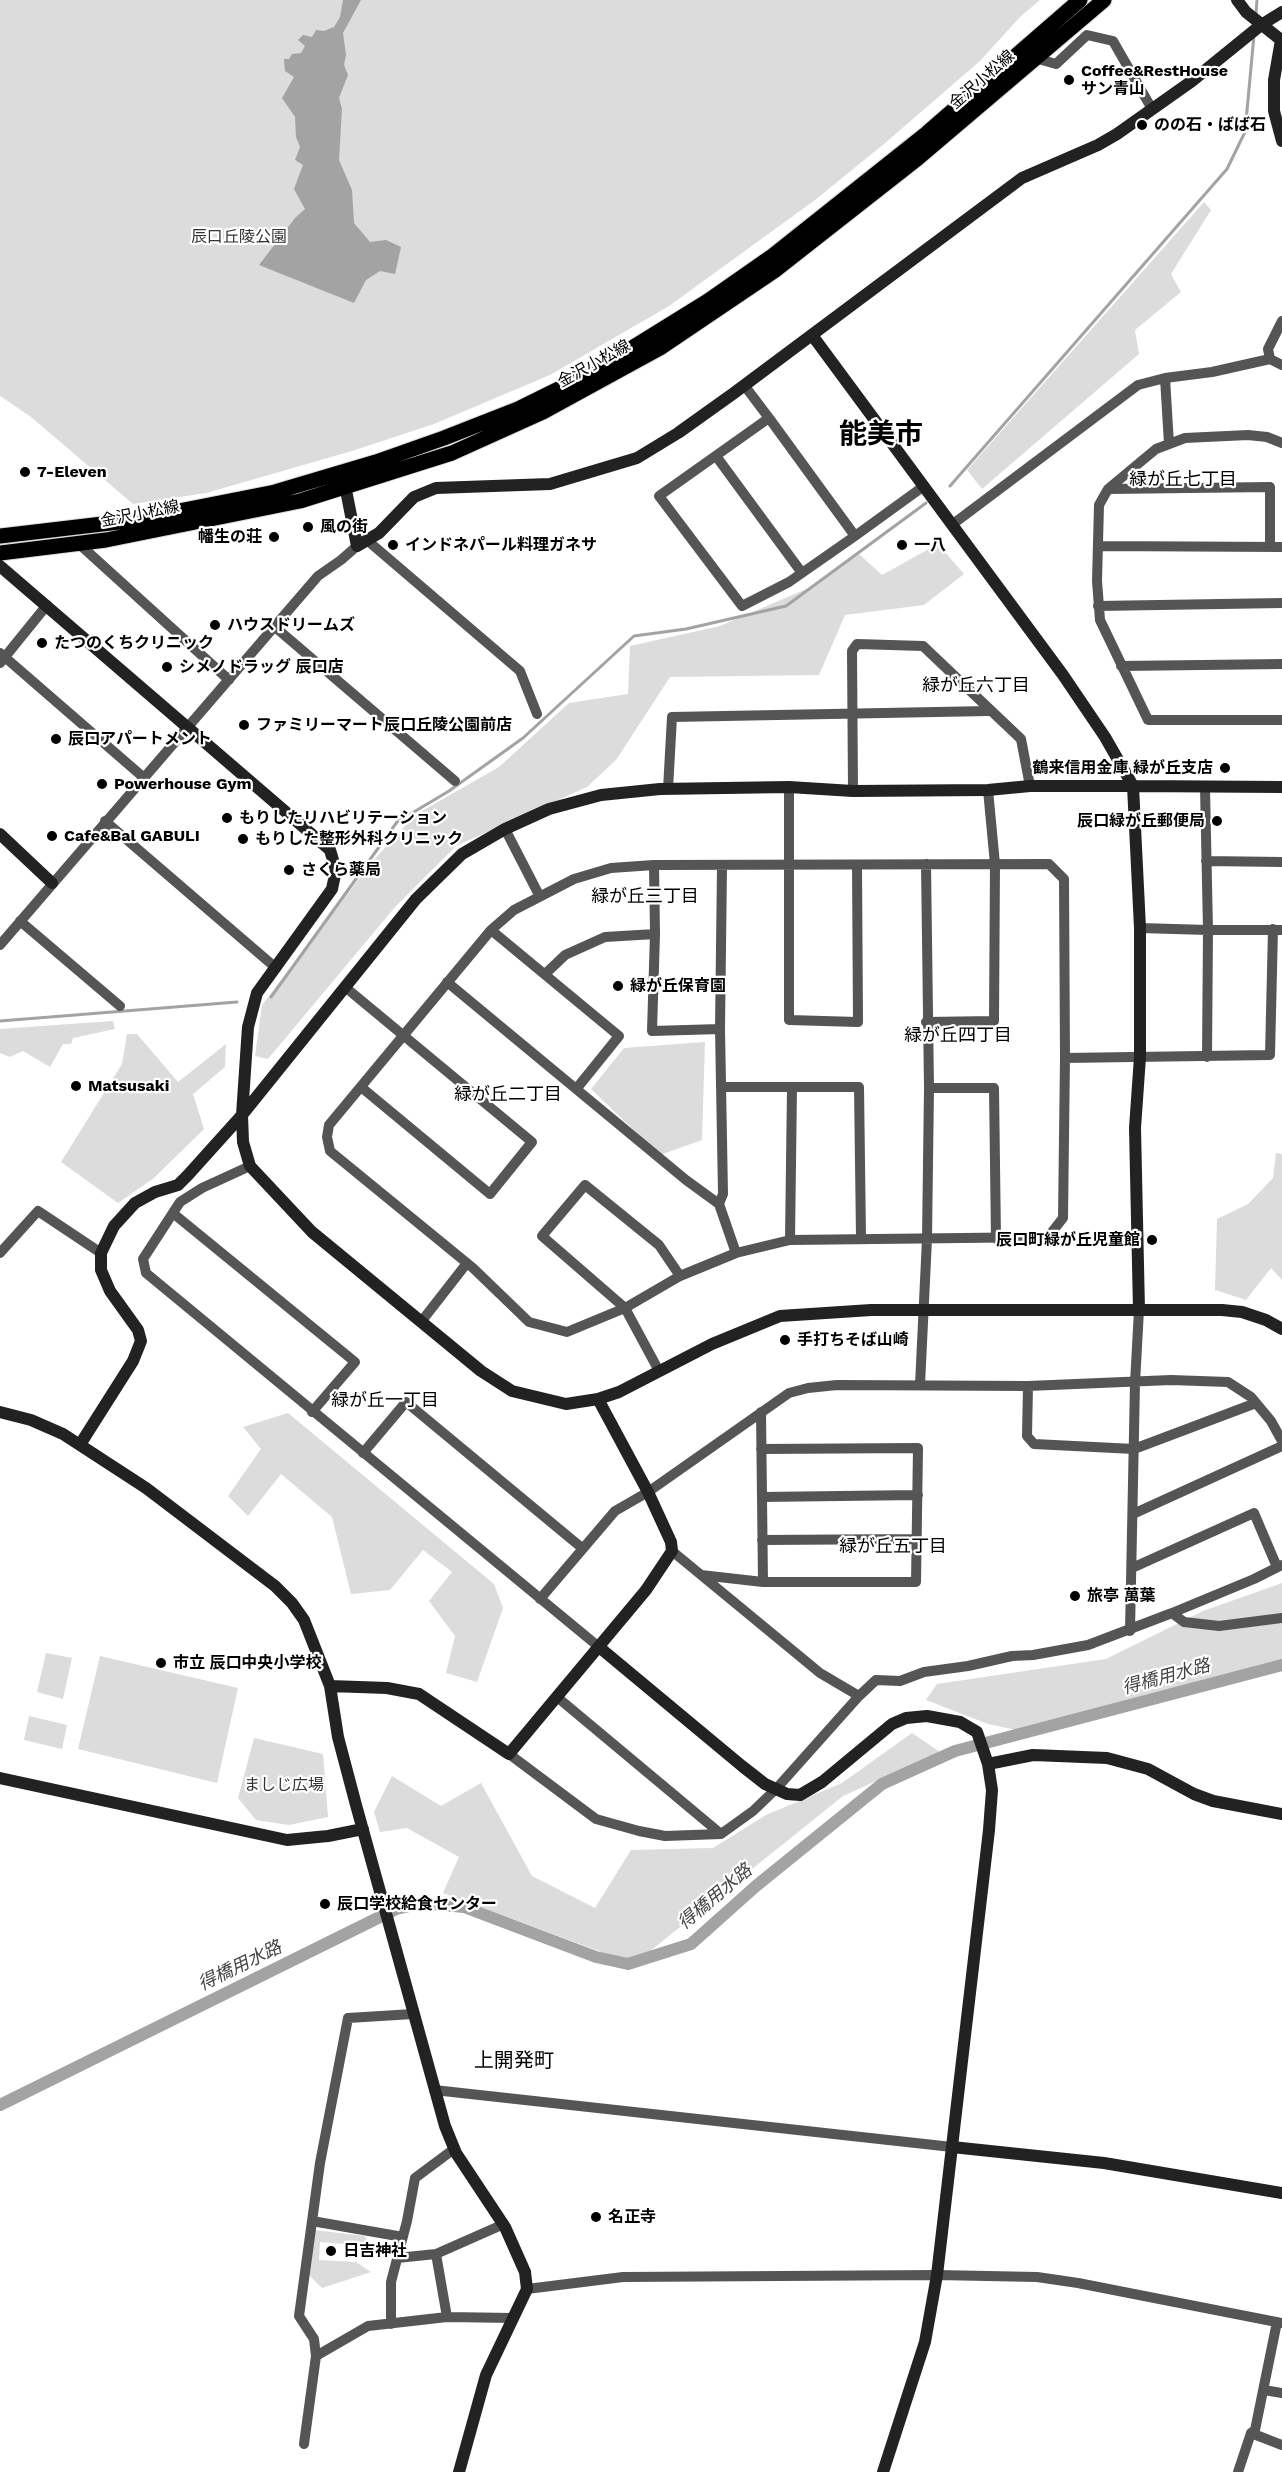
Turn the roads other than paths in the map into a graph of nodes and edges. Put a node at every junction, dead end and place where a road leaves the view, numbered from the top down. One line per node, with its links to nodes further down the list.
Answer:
1 (1080, 0): 19 (main road, 金沢小松線)
2 (1104, 0): 6 (main road, 金沢小松線)
3 (1237, 0): 5 (street)
4 (1282, 12): 5 (street)
5 (1261, 25): 7 (street); 8 (street)
6 (1035, 58): 7 (street); 21 (main road, 金沢小松線)
7 (1152, 109): 10 (street)
8 (1282, 141)
9 (1282, 321): 11 (street)
10 (812, 334): 14 (street); 20 (street)
11 (1270, 359): 12 (street); 13 (street)
12 (1282, 365)
13 (1165, 378): 17 (street); 23 (street)
14 (744, 385): 15 (street); 27 (street)
15 (769, 418): 18 (street); 25 (street)
16 (1282, 443): 17 (street)
17 (1169, 444): 22 (street)
18 (716, 456): 33 (street); 33 (street)
19 (342, 472): 21 (street); 24 (main road, 金沢小松線)
20 (924, 486): 23 (street); 25 (street)
21 (345, 489): 26 (main road, 金沢小松線); 27 (street)
22 (1108, 489): 28 (street); 29 (street)
23 (953, 524): 50 (street)
24 (0, 536)
25 (855, 536): 33 (street)
26 (78, 543): 31 (main road, 金沢小松線); 41 (street)
27 (362, 544): 37 (street); 43 (street)
28 (1098, 546): 29 (street); 36 (street)
29 (1270, 546): 30 (street)
30 (1282, 547)
31 (0, 553)
32 (0, 566): 35 (street)
33 (802, 573)
34 (1282, 603): 36 (street)
35 (47, 605): 38 (street); 46 (street)
36 (1098, 606): 40 (street)
37 (275, 627): 41 (street); 48 (street)
38 (2, 658): 47 (street)
39 (1282, 664): 40 (street)
40 (1121, 666): 45 (street)
41 (229, 680): 46 (street)
42 (989, 711): 44 (street); 44 (street); 49 (street)
43 (537, 714)
44 (852, 715): 54 (street); 56 (street)
45 (1282, 720)
46 (188, 727): 47 (street); 77 (street)
47 (143, 777): 57 (street)
48 (455, 781)
49 (1030, 786): 50 (street); 55 (street)
50 (1133, 786): 53 (street); 71 (street)
51 (789, 787): 54 (street); 56 (street); 65 (street)
52 (1282, 787): 53 (street)
53 (1205, 788): 60 (street)
54 (668, 789): 58 (street)
55 (988, 790): 56 (street); 63 (street)
56 (853, 791)
57 (105, 821): 68 (street); 77 (street)
58 (506, 829): 69 (street); 80 (street)
59 (0, 834): 68 (street)
60 (1206, 861): 61 (street); 73 (street)
61 (1282, 862)
62 (926, 864): 63 (street); 66 (street); 82 (street)
63 (995, 864): 82 (street); 87 (street)
64 (654, 865): 67 (street); 69 (street); 75 (street)
65 (789, 865): 66 (street); 66 (street); 67 (street)
66 (857, 865)
67 (722, 867): 83 (street)
68 (52, 883): 70 (street)
69 (539, 895): 72 (street)
70 (20, 921): 76 (street); 81 (street)
71 (1140, 928): 73 (street); 85 (street)
72 (491, 930): 78 (street); 79 (street)
73 (1208, 930): 74 (street); 86 (street)
74 (1278, 930): 86 (street)
75 (655, 934): 78 (street); 83 (street)
76 (0, 945)
77 (276, 968): 93 (street)
78 (545, 974): 90 (street)
79 (447, 982): 84 (street); 90 (street)
80 (345, 987): 84 (street); 93 (street)
81 (120, 1006)
82 (926, 1022): 92 (street)
83 (720, 1029): 89 (street)
84 (404, 1035): 88 (street); 88 (street)
85 (1140, 1056): 86 (street); 87 (street); 108 (street)
86 (1207, 1057)
87 (1065, 1058): 99 (street)
88 (361, 1087): 104 (street)
89 (722, 1087): 91 (street); 95 (street)
90 (577, 1088): 95 (street)
91 (792, 1088): 97 (street); 100 (street)
92 (929, 1088): 98 (street); 99 (street)
93 (242, 1115): 94 (street); 102 (street)
94 (250, 1166): 96 (street); 109 (street)
95 (719, 1204): 103 (street)
96 (174, 1214): 118 (street); 118 (street)
97 (861, 1238): 98 (street); 100 (street)
98 (927, 1239): 99 (street); 107 (street)
99 (996, 1239)
100 (790, 1240): 103 (street)
101 (0, 1253): 102 (street)
102 (101, 1253): 121 (street)
103 (736, 1253): 105 (street)
104 (467, 1263): 106 (street); 109 (street)
105 (680, 1276): 106 (street); 106 (street)
106 (625, 1308): 111 (street)
107 (922, 1310): 108 (street); 111 (street); 113 (street)
108 (1139, 1310): 110 (street); 112 (street)
109 (421, 1322): 115 (street)
110 (1282, 1329)
111 (659, 1371): 115 (street)
112 (1135, 1383): 114 (street); 116 (street); 124 (street)
113 (920, 1385): 114 (street); 119 (street)
114 (1028, 1386): 124 (street)
115 (598, 1399): 126 (street)
116 (1256, 1403): 120 (street); 124 (street)
117 (0, 1412): 121 (street)
118 (312, 1412): 125 (street)
119 (761, 1412): 123 (street); 126 (street)
120 (1282, 1441)
121 (81, 1443): 143 (street)
122 (1282, 1446): 129 (street)
123 (762, 1449): 127 (street); 128 (street)
124 (1134, 1449): 129 (street)
125 (363, 1453): 132 (street); 138 (street)
126 (648, 1492): 132 (street); 133 (street)
127 (918, 1495): 128 (street); 130 (street)
128 (762, 1497): 131 (street)
129 (1133, 1514): 135 (street)
130 (917, 1539): 131 (street); 137 (street)
131 (762, 1540): 137 (street)
132 (582, 1548): 138 (street)
133 (672, 1551): 136 (street); 142 (street)
134 (1280, 1566): 135 (street); 139 (street)
135 (1132, 1568): 141 (street)
136 (701, 1575): 137 (street); 144 (street)
137 (763, 1582)
138 (540, 1599): 142 (street)
139 (1172, 1613): 140 (street); 141 (street)
140 (1282, 1618)
141 (1130, 1631): 144 (street)
142 (599, 1647): 145 (street); 149 (street)
143 (330, 1686): 146 (street); 151 (street)
144 (859, 1696): 149 (street)
145 (557, 1697): 146 (street); 152 (street)
146 (509, 1754): 152 (street)
147 (988, 1764): 149 (street); 150 (street); 155 (street)
148 (0, 1778): 151 (street)
149 (776, 1789): 152 (street)
150 (1282, 1814)
151 (363, 1829): 153 (street)
152 (721, 1834)
153 (413, 2014): 154 (street); 158 (street)
154 (434, 2090): 155 (street); 156 (street)
155 (952, 2148): 157 (street); 163 (street)
156 (454, 2149): 159 (street); 160 (street)
157 (1282, 2193)
158 (312, 2221): 160 (street); 169 (street)
159 (504, 2224): 161 (street); 164 (street)
160 (403, 2237): 162 (street)
161 (436, 2254): 162 (street); 165 (street)
162 (397, 2258): 168 (street)
163 (937, 2275): 164 (street); 167 (street); 176 (street)
164 (527, 2289): 166 (street)
165 (447, 2317): 166 (street); 168 (street)
166 (513, 2318): 175 (street)
167 (1280, 2322): 170 (street)
168 (391, 2324): 169 (street)
169 (316, 2356): 173 (street)
170 (1264, 2390): 171 (street); 172 (street)
171 (1282, 2393)
172 (1251, 2433): 174 (street); 177 (street)
173 (304, 2445)
174 (1282, 2445)
175 (459, 2472)
176 (883, 2472)
177 (1238, 2472)

